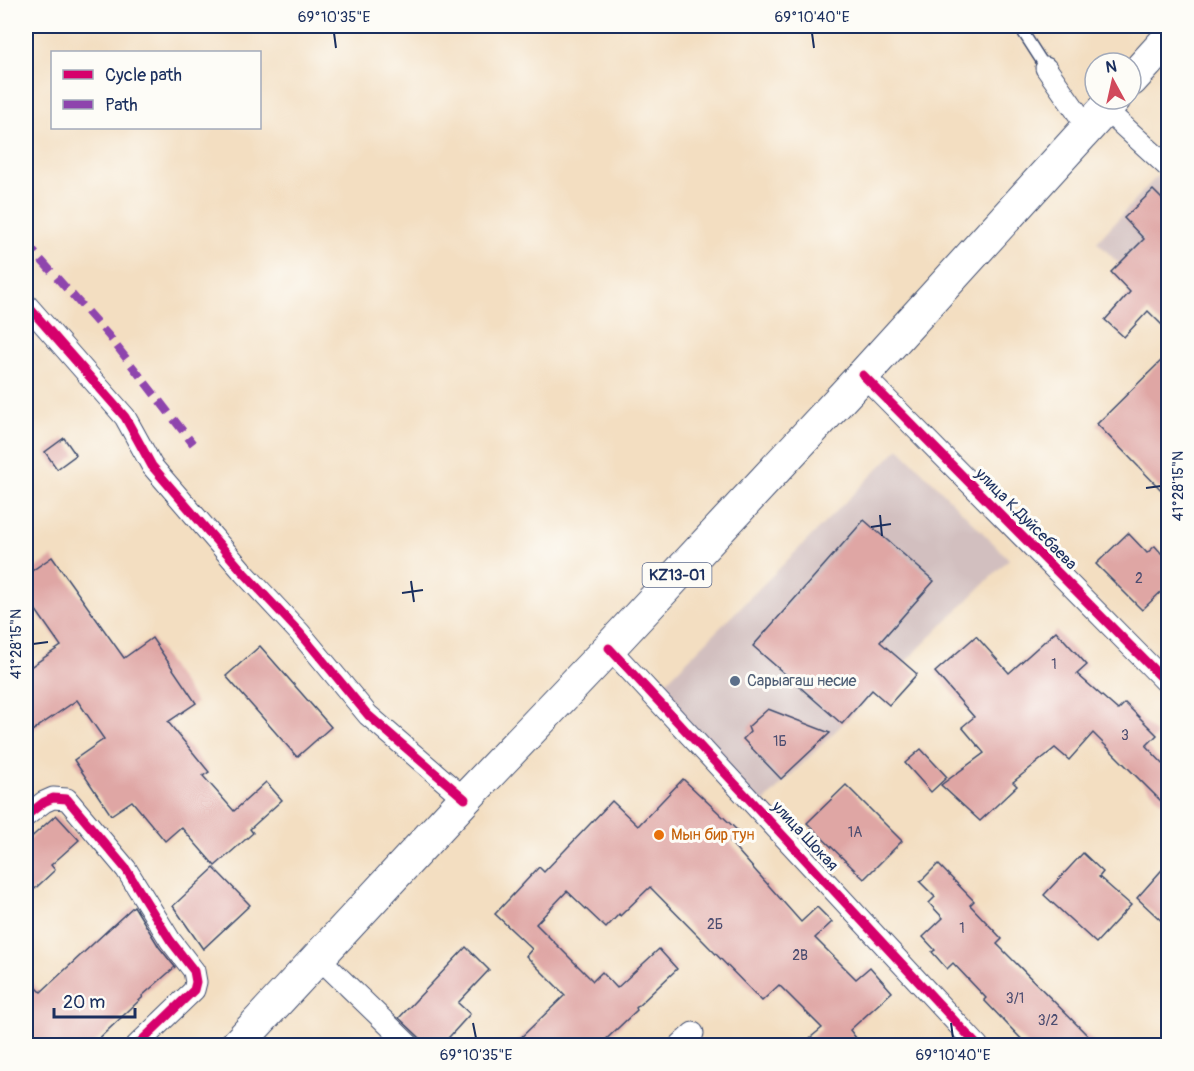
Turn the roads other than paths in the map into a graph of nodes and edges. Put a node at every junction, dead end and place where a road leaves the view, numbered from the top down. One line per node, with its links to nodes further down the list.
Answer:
1 (1019, 26): 4 (lane)
2 (1168, 39): 3 (highway)
3 (1143, 67)
4 (1046, 68): 5 (street)
5 (1102, 112): 6 (street); 8 (highway, KZ13-01)
6 (1168, 167)
7 (26, 304): 11 (street)
8 (863, 375): 9 (highway, KZ13-01); 10 (street, улица К.Дуйсебаева)
9 (609, 648): 11 (highway, KZ13-01); 17 (street, улица Шокая)
10 (1168, 684)
11 (465, 799): 13 (highway, KZ13-01)
12 (26, 816): 14 (street)
13 (318, 957): 15 (highway, KZ13-01); 16 (street)
14 (136, 1046)
15 (236, 1046)
16 (410, 1046)
17 (978, 1046)

